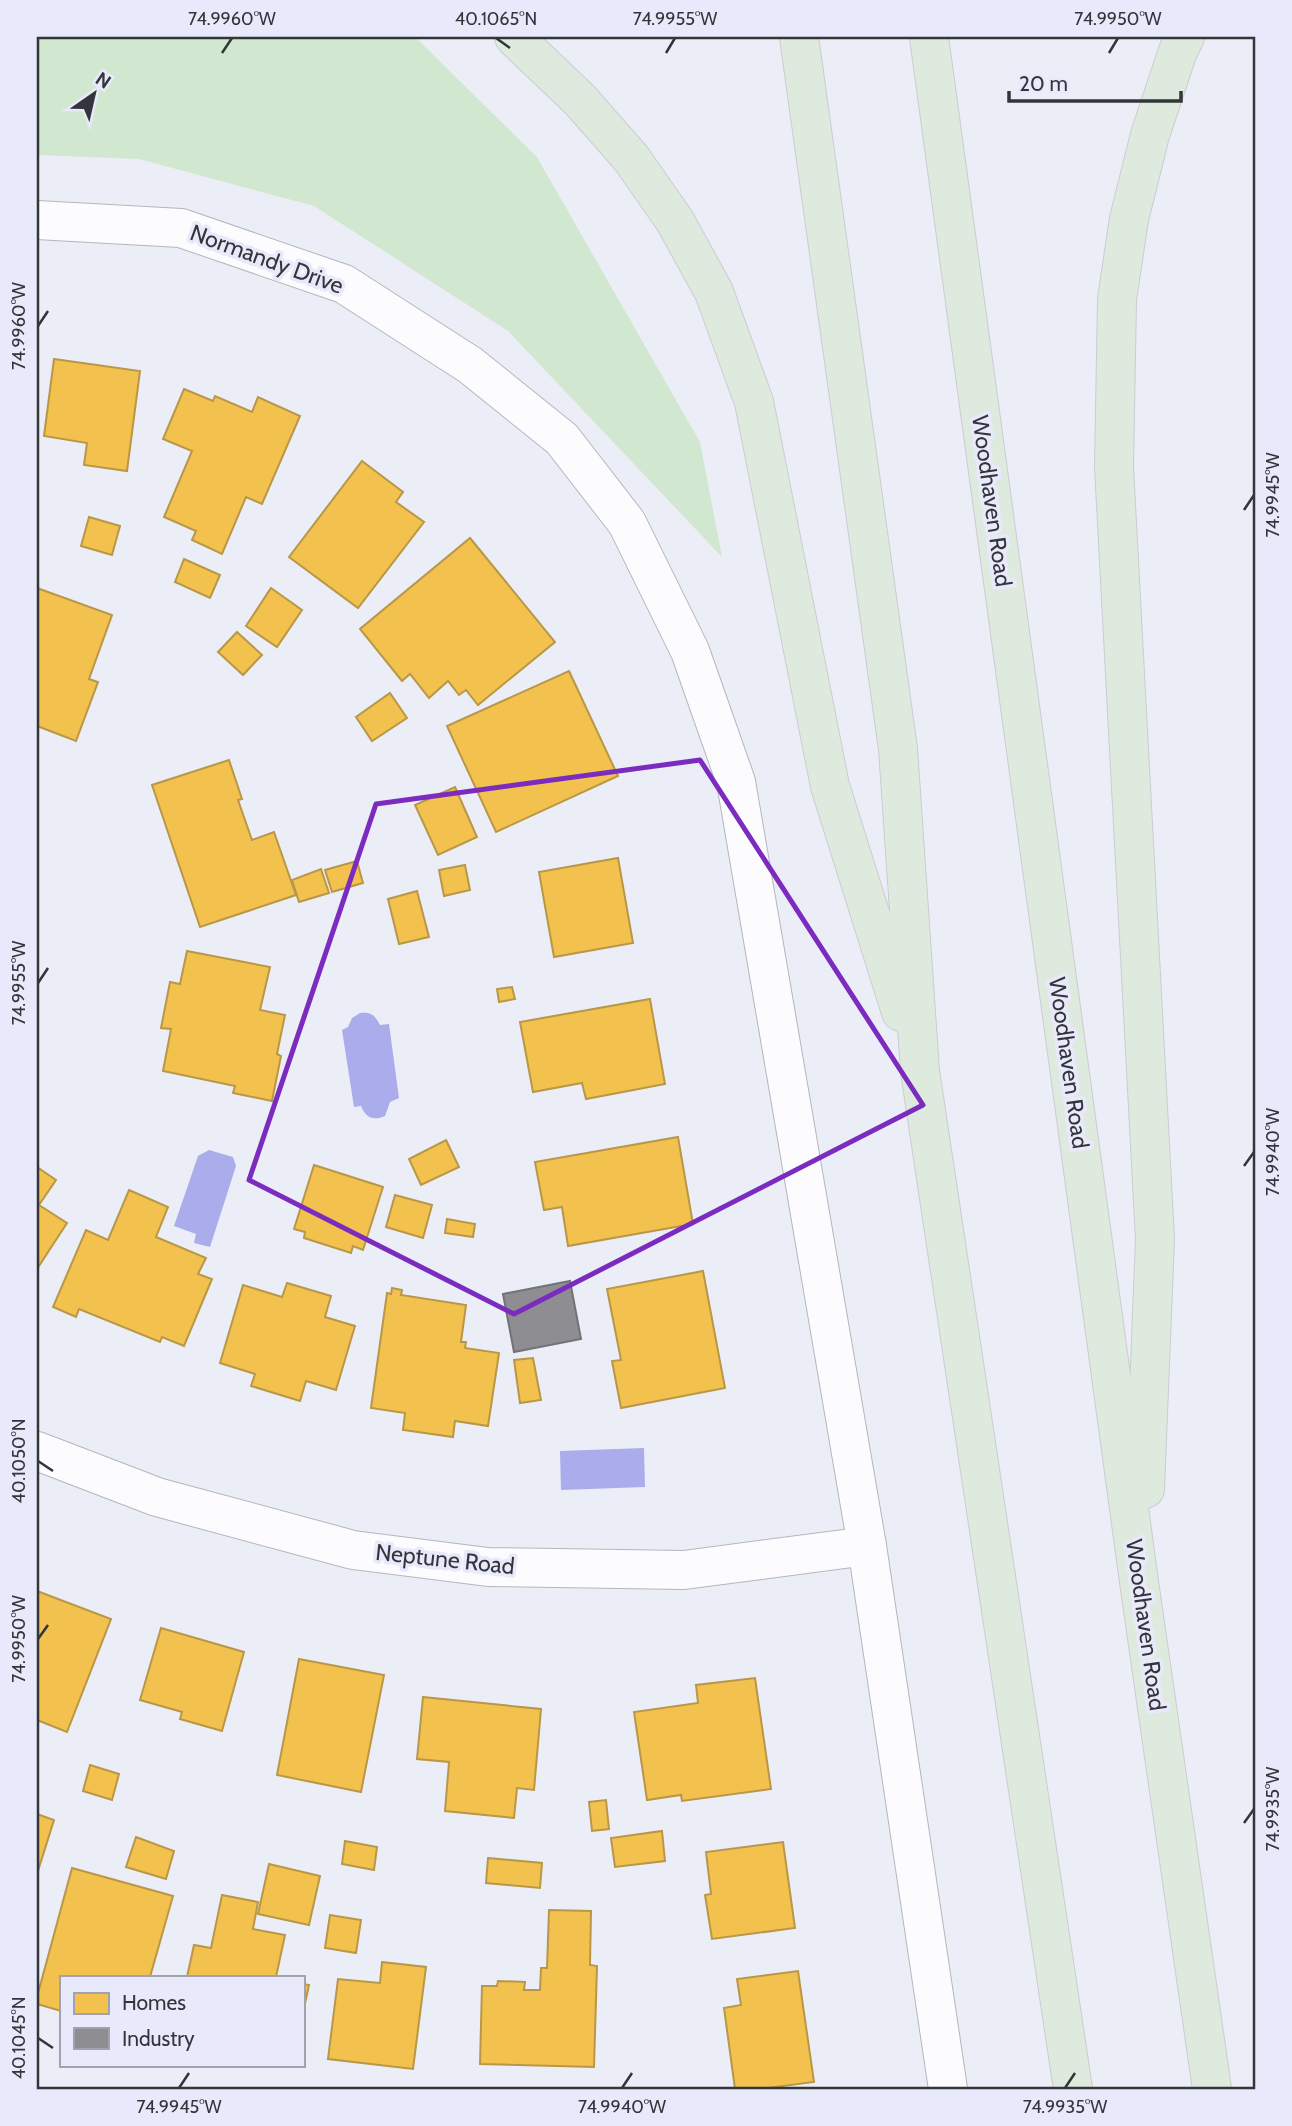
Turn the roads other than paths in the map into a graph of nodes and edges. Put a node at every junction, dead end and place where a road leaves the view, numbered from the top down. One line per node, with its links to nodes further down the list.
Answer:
1 (513, 37): 6 (highway)
2 (799, 37): 6 (highway)
3 (929, 37): 9 (highway, Woodhaven Road)
4 (1185, 37): 9 (highway)
5 (37, 220): 8 (street, Normandy Drive)
6 (920, 1071): 11 (highway)
7 (37, 1451): 8 (street, Neptune Road)
8 (867, 1546): 10 (street)
9 (1140, 1589): 12 (highway, Woodhaven Road)
10 (948, 2089)
11 (1073, 2089)
12 (1212, 2089)

